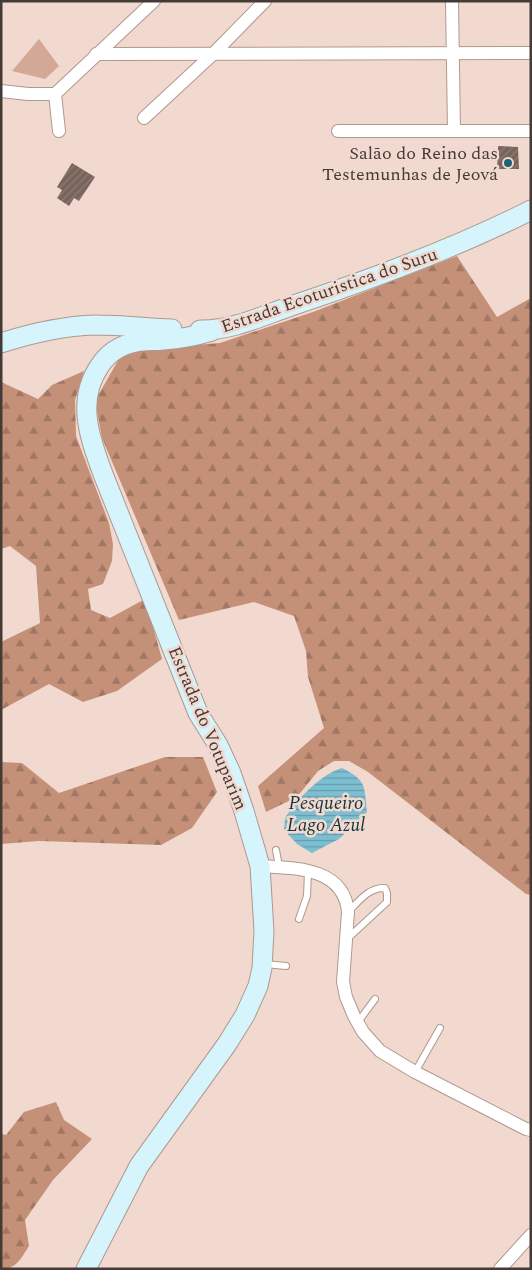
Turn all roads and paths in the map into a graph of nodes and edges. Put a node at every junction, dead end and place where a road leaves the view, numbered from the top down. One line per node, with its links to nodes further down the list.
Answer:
1 (154, 1): 6 (street)
2 (265, 1): 7 (street)
3 (452, 1): 4 (street)
4 (453, 53): 5 (street); 7 (street); 13 (street)
5 (531, 53)
6 (96, 54): 7 (street); 9 (street)
7 (214, 54): 10 (street)
8 (1, 91): 9 (street)
9 (55, 94): 11 (street)
10 (144, 118)
11 (59, 131)
12 (338, 131): 13 (street)
13 (454, 131): 14 (street)
14 (531, 131)
15 (531, 210): 16 (street, Estrada Ecoturistica do Suru)
16 (212, 331): 17 (street, Estrada Ecoturistica do Suru); 19 (street, Estrada do Votuparim)
17 (1, 343)
18 (276, 850): 20 (lane)
19 (260, 866): 20 (street); 25 (street, Estrada do Votuparim)
20 (279, 867): 21 (street)
21 (308, 871): 22 (street); 23 (lane)
22 (348, 912): 24 (street); 24 (lane)
23 (299, 919)
24 (346, 940): 28 (street)
25 (263, 964): 26 (lane); 33 (street, Estrada do Votuparim)
26 (286, 966)
27 (375, 999): 28 (lane)
28 (357, 1022): 30 (street)
29 (440, 1028): 30 (lane)
30 (416, 1072): 31 (street)
31 (531, 1130)
32 (531, 1235): 34 (street)
33 (86, 1269)
34 (500, 1269)

